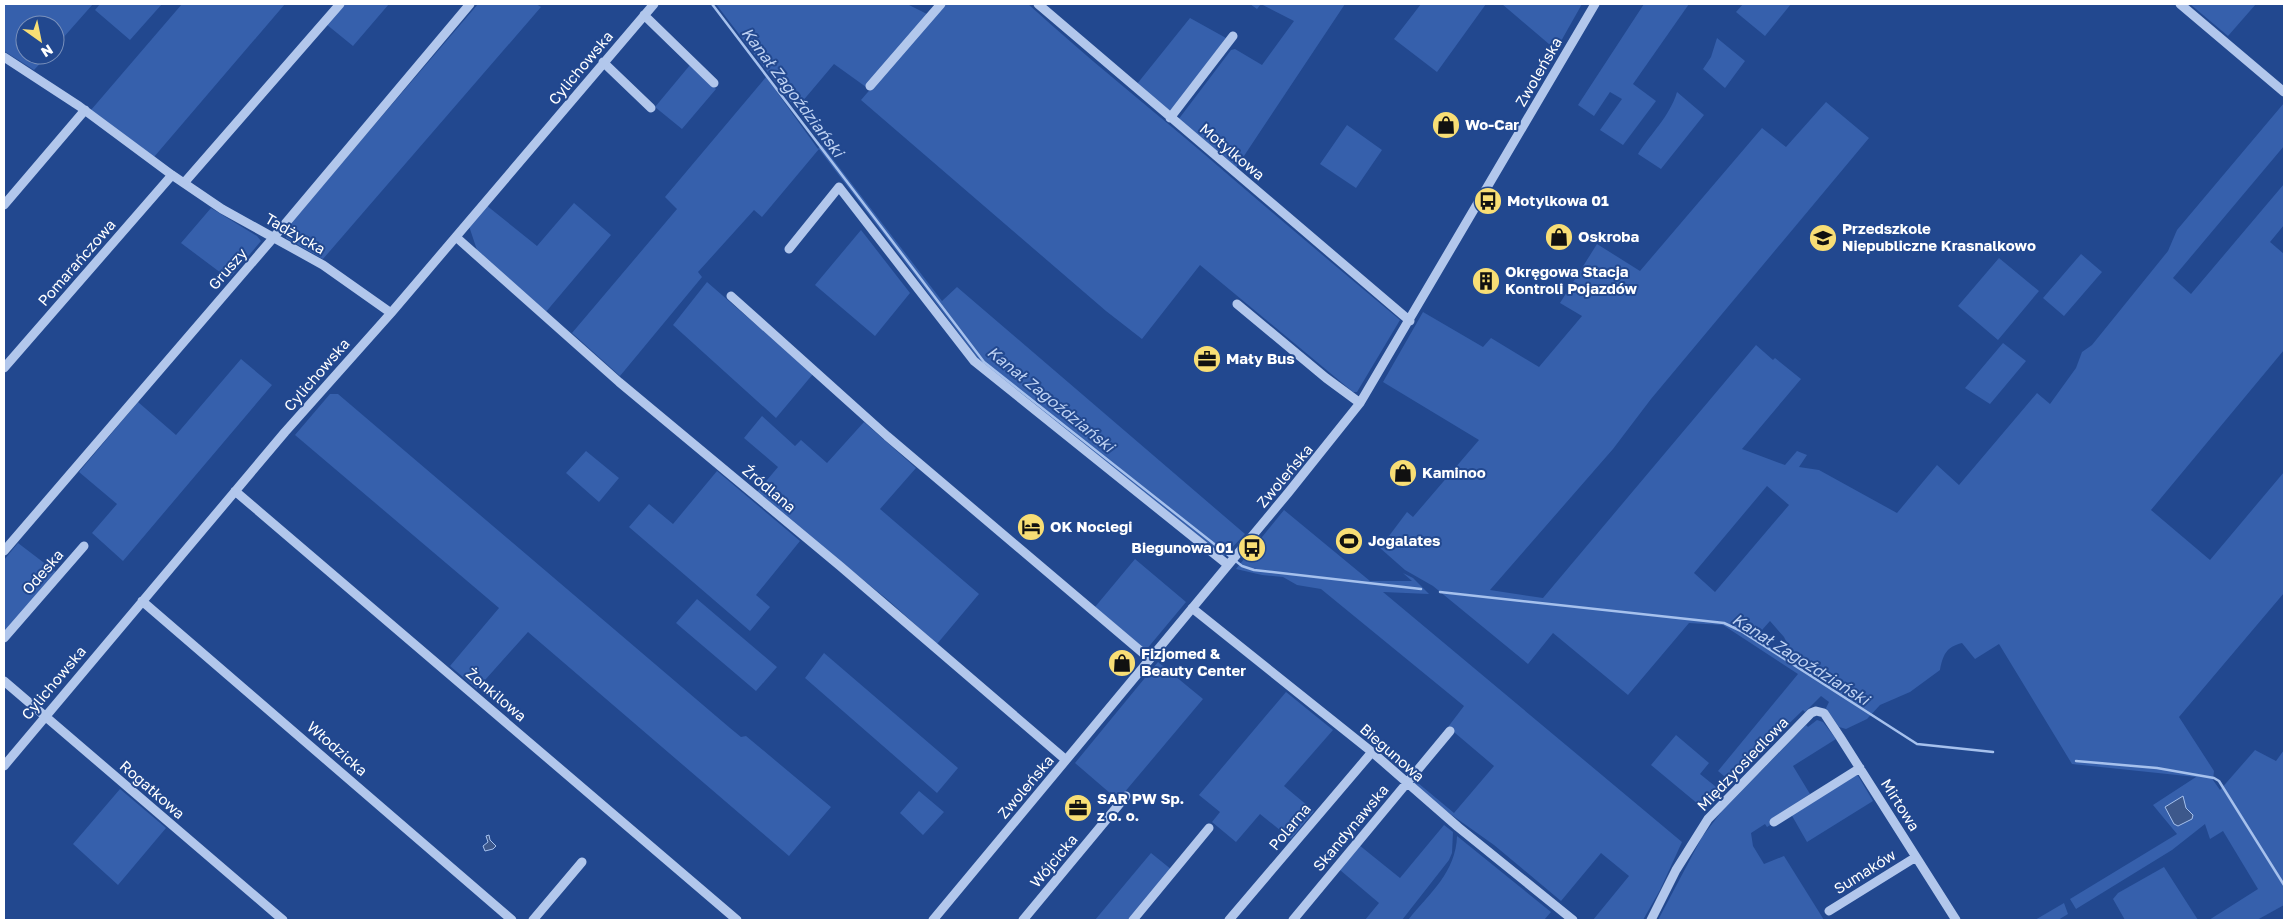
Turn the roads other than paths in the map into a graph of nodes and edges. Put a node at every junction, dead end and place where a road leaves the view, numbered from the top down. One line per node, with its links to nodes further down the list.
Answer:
1 (340, 4): 19 (street)
2 (470, 4): 21 (street, Gruszy)
3 (654, 4): 8 (street, Cylichowska)
4 (941, 4): 13 (street)
5 (1038, 4): 17 (street, Motylkowa)
6 (1595, 4): 27 (street, Zwoleńska)
7 (2180, 4): 14 (street)
8 (644, 15): 11 (street, Cylichowska); 12 (street)
9 (1233, 36): 17 (street)
10 (4, 57): 16 (street, Tadżycka)
11 (603, 62): 15 (street); 22 (street, Cylichowska)
12 (714, 83)
13 (870, 86)
14 (2284, 92)
15 (651, 108)
16 (85, 110): 18 (street, Tadżycka); 20 (street)
17 (1170, 118): 27 (street, Motylkowa)
18 (172, 175): 19 (street, Tadżycka); 28 (street, Pomarańczowa)
19 (184, 183): 21 (street, Tadżycka)
20 (4, 205)
21 (274, 237): 26 (street, Tadżycka); 32 (street, Gruszy)
22 (456, 237): 26 (street, Cylichowska); 43 (street, Źródlana)
23 (789, 249): 33 (street)
24 (731, 296): 37 (street)
25 (1237, 304): 29 (street)
26 (391, 313): 30 (street, Cylichowska)
27 (1410, 321): 29 (street, Zwoleńska)
28 (4, 368)
29 (1360, 403): 33 (street, Zwoleńska)
30 (236, 491): 34 (street, Cylichowska); 56 (street, Żonkilowa)
31 (84, 546): 36 (street, Odeska)
32 (4, 551)
33 (1230, 563): 35 (street, Zwoleńska)
34 (142, 600): 40 (street, Cylichowska); 54 (street, Włodzicka)
35 (1192, 608): 37 (street, Zwoleńska); 42 (street, Biegunowa)
36 (4, 638)
37 (1150, 659): 43 (street, Zwoleńska)
38 (4, 681): 40 (street, Rogatkowa)
39 (1816, 711): 45 (street, Mirtowa); 63 (street, Międzyosiedlowa)
40 (44, 716): 44 (street, Cylichowska); 53 (street, Rogatkowa)
41 (1450, 731): 46 (street, Skandynawska)
42 (1372, 752): 46 (street, Biegunowa); 60 (street, Polarna)
43 (1066, 760): 57 (street, Zwoleńska)
44 (4, 766)
45 (1860, 768): 48 (street); 50 (street, Mirtowa)
46 (1408, 782): 61 (street, Skandynawska); 62 (street, Biegunowa)
47 (1126, 796): 58 (street, Wójcicka)
48 (1774, 822)
49 (1209, 828): 59 (street)
50 (1916, 857): 52 (street, Sumaków); 64 (street, Mirtowa)
51 (582, 862): 55 (street)
52 (1829, 911)
53 (283, 920)
54 (512, 920)
55 (532, 920)
56 (737, 920)
57 (933, 920)
58 (1023, 920)
59 (1133, 920)
60 (1229, 920)
61 (1293, 920)
62 (1573, 920)
63 (1651, 920)
64 (1956, 920)

